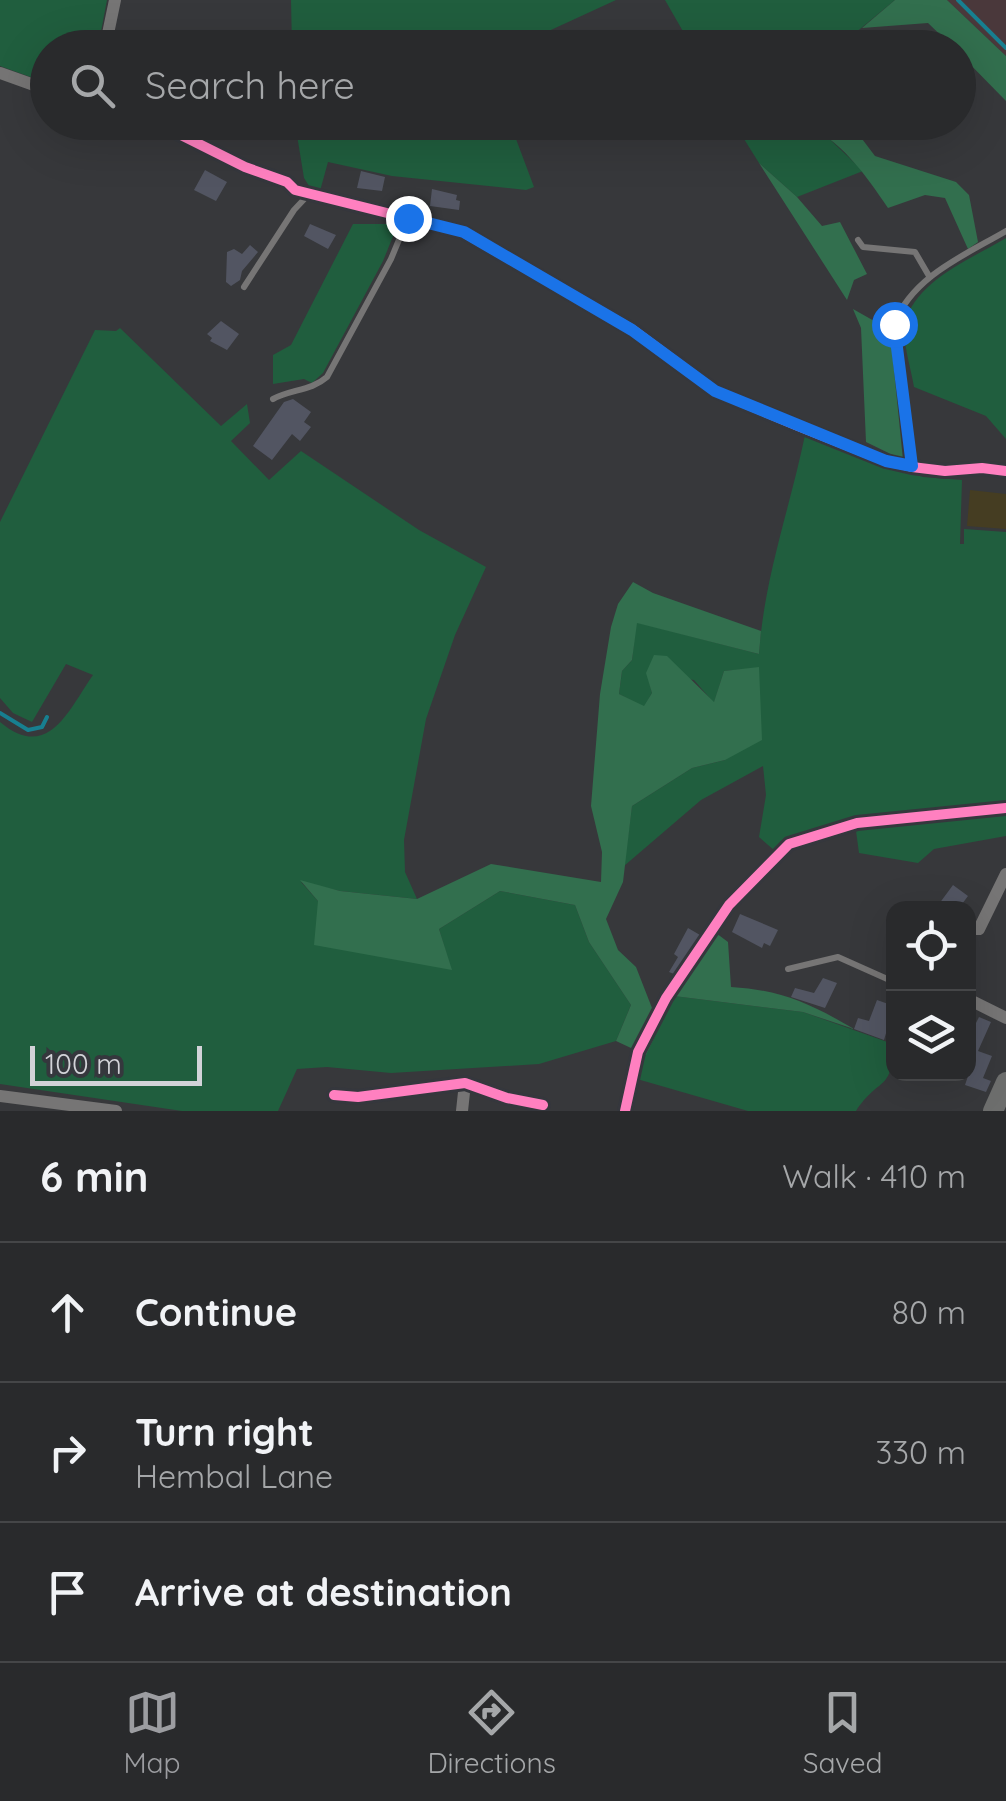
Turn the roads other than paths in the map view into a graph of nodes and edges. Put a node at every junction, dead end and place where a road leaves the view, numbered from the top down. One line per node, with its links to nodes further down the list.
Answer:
1 (115, 0): 2 (street)
2 (109, 30)
3 (0, 73): 4 (street)
4 (30, 84)
5 (194, 140): 6 (street)
6 (309, 194): 7 (street); 11 (lane)
7 (408, 218): 12 (lane); 13 (street)
8 (1006, 231): 10 (lane)
9 (858, 240): 10 (lane)
10 (929, 276): 13 (lane)
11 (244, 287)
12 (273, 399)
13 (912, 466): 14 (street)
14 (1006, 471)
15 (1006, 808): 22 (lane)
16 (1006, 874): 17 (street)
17 (976, 930)
18 (788, 969): 19 (lane)
19 (886, 978)
20 (976, 1003): 21 (street)
21 (1006, 1018)
22 (638, 1052)
23 (1006, 1082): 30 (main road)
24 (465, 1083): 25 (street); 27 (street); 29 (street)
25 (334, 1095)
26 (0, 1096): 28 (street)
27 (543, 1104)
28 (116, 1111)
29 (462, 1111)
30 (993, 1111)

